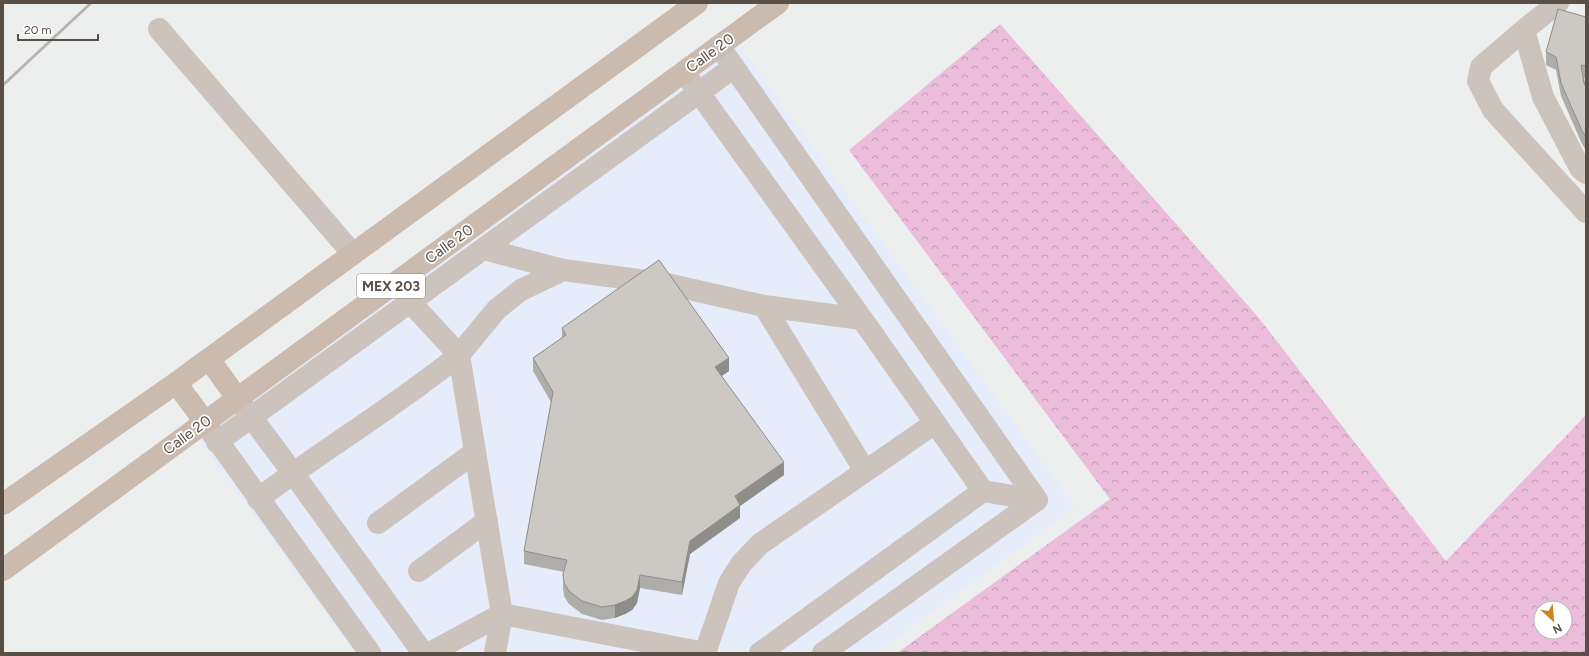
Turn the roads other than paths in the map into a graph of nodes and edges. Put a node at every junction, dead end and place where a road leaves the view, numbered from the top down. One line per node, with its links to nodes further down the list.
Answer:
1 (697, 3): 13 (main road, MEX 203)
2 (778, 3): 6 (main road, Calle 20 / MEX 203)
3 (1558, 3): 5 (street)
4 (159, 29): 13 (street)
5 (1524, 30): 10 (street); 11 (street)
6 (719, 46): 7 (street); 8 (main road, Calle 20 / MEX 203)
7 (734, 67): 9 (street); 33 (street)
8 (684, 72): 9 (street); 23 (main road, Calle 20 / MEX 203)
9 (699, 94): 12 (street); 19 (street)
10 (1586, 172)
11 (1586, 212)
12 (484, 249): 14 (street); 17 (street)
13 (353, 254): 21 (main road, MEX 203)
14 (563, 270): 15 (street); 20 (street)
15 (646, 281)
16 (667, 284): 18 (street)
17 (410, 302): 20 (street); 24 (street)
18 (764, 306): 19 (street); 29 (street)
19 (862, 318): 26 (street)
20 (459, 355): 28 (street); 30 (street)
21 (209, 359): 22 (main road, MEX 203); 23 (main road)
22 (176, 383): 25 (main road); 34 (main road, MEX 203)
23 (237, 398): 24 (street); 25 (main road, Calle 20 / MEX 203)
24 (251, 417): 27 (street); 30 (street)
25 (205, 422): 27 (street); 37 (main road, Calle 20 / MEX 203)
26 (935, 423): 29 (street); 31 (street)
27 (218, 442): 32 (street)
28 (475, 452): 35 (street); 36 (street)
29 (865, 471): 45 (street)
30 (293, 473): 32 (street); 42 (street)
31 (983, 491): 33 (street); 46 (street)
32 (258, 498): 41 (street)
33 (1037, 500): 47 (street)
34 (3, 504)
35 (487, 521): 38 (street); 39 (street)
36 (378, 523)
37 (3, 570)
38 (419, 570)
39 (502, 614): 40 (street); 43 (street); 44 (street)
40 (658, 649): 45 (street)
41 (370, 653)
42 (423, 653)
43 (430, 653)
44 (495, 653)
45 (705, 653)
46 (760, 653)
47 (823, 653)

